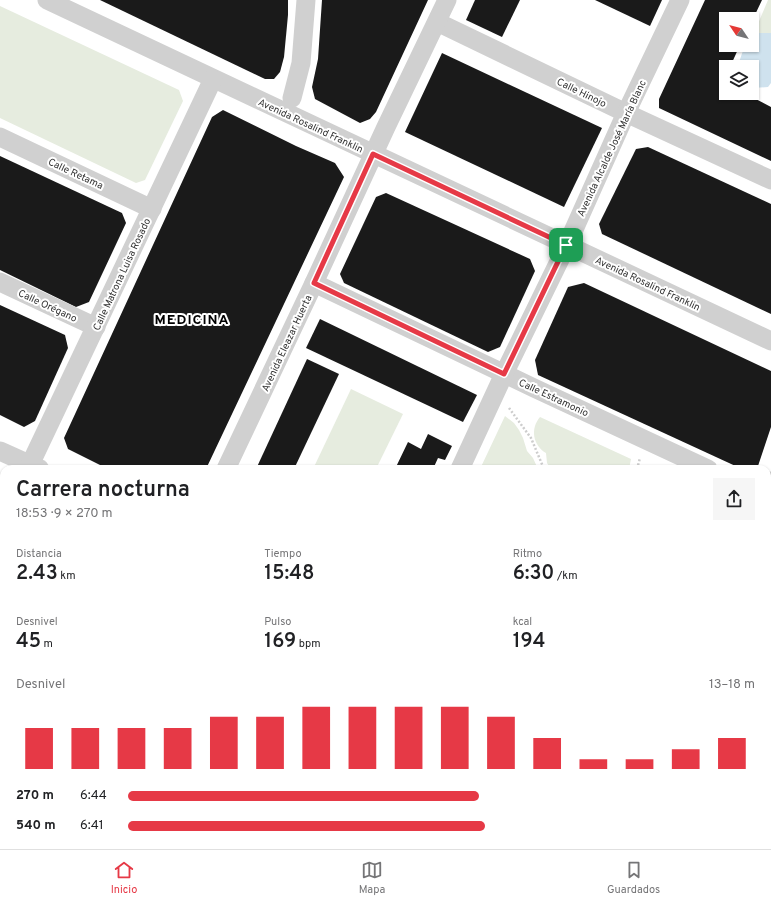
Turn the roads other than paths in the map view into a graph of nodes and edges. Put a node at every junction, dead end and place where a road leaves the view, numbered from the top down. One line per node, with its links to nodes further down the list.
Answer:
1 (47, 0): 6 (street, Avenida Rosalind Franklin)
2 (306, 0): 7 (street)
3 (447, 0): 5 (street, Avenida Eleazar Huerta)
4 (680, 0): 8 (street, Avenida Alcalde José María Blanc)
5 (437, 22): 8 (street, Calle Hinojo); 10 (street, Avenida Eleazar Huerta)
6 (213, 78): 10 (street, Avenida Rosalind Franklin); 12 (street, Calle Matrona Luisa Rosado)
7 (292, 98)
8 (626, 113): 11 (street, Calle Hinojo); 13 (street, Avenida Alcalde José María Blanc)
9 (0, 137): 12 (street, Calle Retama)
10 (373, 154): 13 (street, Avenida Rosalind Franklin); 15 (street, Avenida Eleazar Huerta)
11 (771, 180)
12 (152, 209): 16 (street, Calle Matrona Luisa Rosado)
13 (566, 245): 17 (street, Avenida Rosalind Franklin); 18 (street, Avenida Alcalde José María Blanc)
14 (0, 282): 16 (street, Calle Orégano)
15 (314, 283): 18 (street, Calle Estramonio); 22 (street, Avenida Eleazar Huerta)
16 (96, 327): 21 (street, Calle Matrona Luisa Rosado)
17 (771, 341)
18 (504, 374): 23 (street, Avenida Alcalde José María Blanc); 24 (street, Calle Estramonio)
19 (0, 451): 20 (street)
20 (27, 465)
21 (34, 465)
22 (228, 465)
23 (462, 465)
24 (699, 465)

